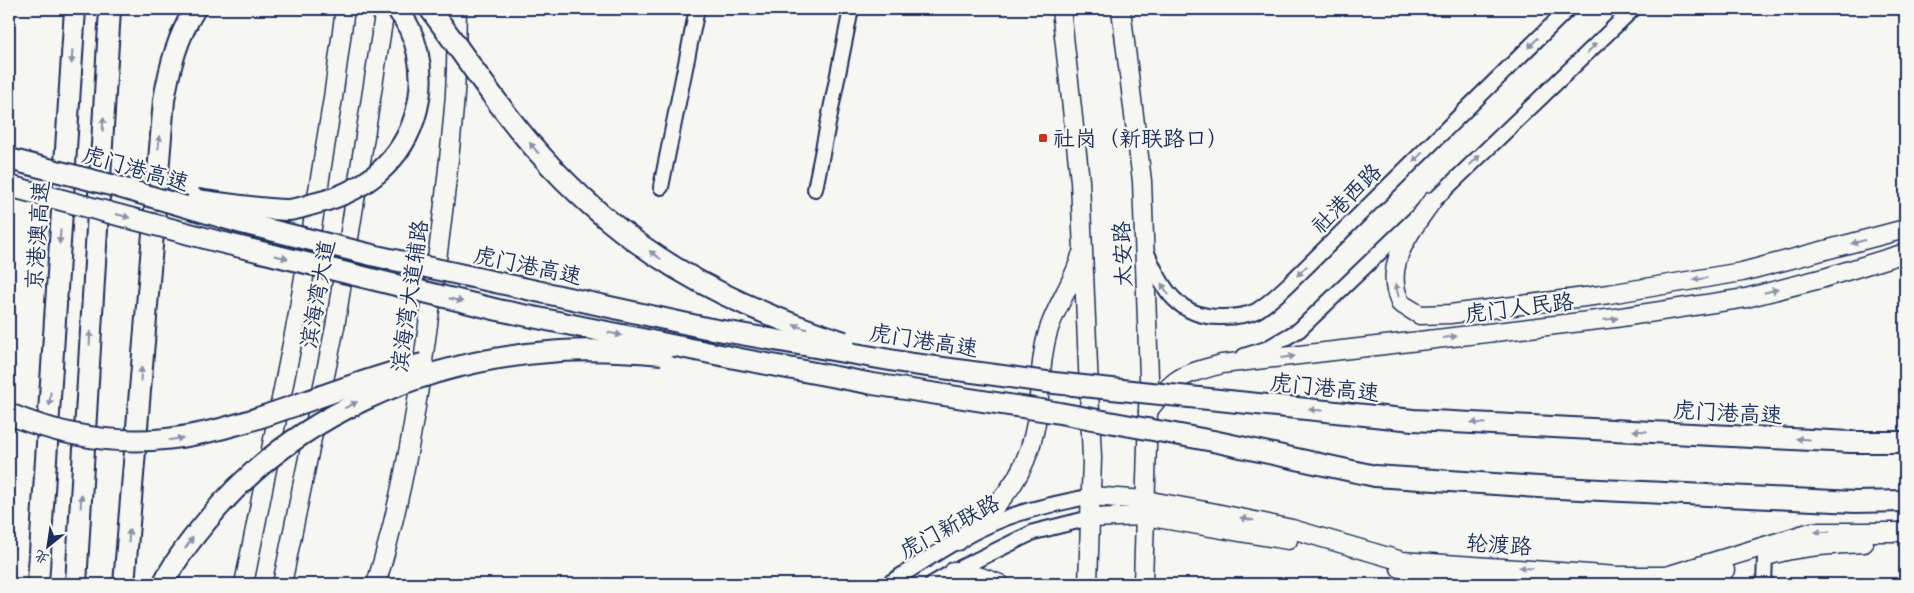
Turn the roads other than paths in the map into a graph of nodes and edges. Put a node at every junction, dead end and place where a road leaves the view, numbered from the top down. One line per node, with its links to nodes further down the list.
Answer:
1 (75, 9): 41 (highway, 京港澳高速, one-way to 41)
2 (110, 9): 42 (highway, one-way to 2)
3 (195, 9): 43 (highway, one-way to 3)
4 (345, 9): 45 (main road, 滨海湾大道, bridge)
5 (384, 9): 46 (main road, 滨海湾大道, bridge)
6 (397, 9): 17 (highway, bridge)
7 (430, 9): 27 (highway, one-way to 7, bridge)
8 (457, 9): 47 (main road, 滨海湾大道辅路)
9 (697, 9): 18 (street)
10 (851, 9): 19 (street)
11 (1061, 9): 22 (main road, 太安路)
12 (1121, 9): 23 (main road, 太安路)
13 (1568, 9): 23 (street, 社港西路, one-way to 23)
14 (1633, 9): 20 (street, one-way to 14)
15 (9, 159): 17 (highway, 虎门港高速, bridge)
16 (9, 186): 26 (highway, one-way to 26, bridge)
17 (115, 186): 27 (highway, 虎门港高速, bridge)
18 (662, 188)
19 (815, 189)
20 (1432, 201): 21 (main road, 虎门人民路, one-way to 20); 28 (street)
21 (1905, 228)
22 (1083, 247): 32 (main road, 太安路); 37 (main road)
23 (1145, 247): 29 (main road, 太安路)
24 (1905, 253): 28 (main road, 虎门人民路, one-way to 24)
25 (561, 351): 26 (highway, bridge); 30 (highway, one-way to 25, bridge); 44 (highway, one-way to 25, bridge)
26 (740, 359): 33 (highway, bridge)
27 (913, 364): 31 (highway, 虎门港高速, one-way to 27, bridge)
28 (1222, 364): 29 (main road, 虎门人民路)
29 (1148, 410): 34 (main road, 太安路)
30 (9, 414)
31 (1905, 442)
32 (1091, 496): 34 (main road, 轮渡路); 35 (main road, 太安路); 37 (street, 虎门新联路)
33 (1905, 500)
34 (1145, 508): 35 (main road, 轮渡路); 36 (main road, 轮渡路, one-way to 34); 52 (main road, 太安路); 53 (main road, 轮渡路)
35 (1090, 518): 40 (street, 虎门新联路); 51 (main road, 太安路)
36 (1905, 532)
37 (958, 541): 48 (street, 虎门新联路)
38 (1905, 542): 39 (main road)
39 (1765, 556): 54 (main road); 55 (street)
40 (954, 571): 49 (street, 虎门新联路); 50 (main road)
41 (38, 584)
42 (76, 584)
43 (124, 584)
44 (163, 584)
45 (244, 584)
46 (282, 584)
47 (376, 584)
48 (888, 584)
49 (932, 584)
50 (1000, 584)
51 (1088, 584)
52 (1143, 584)
53 (1553, 584)
54 (1681, 584)
55 (1764, 584)

